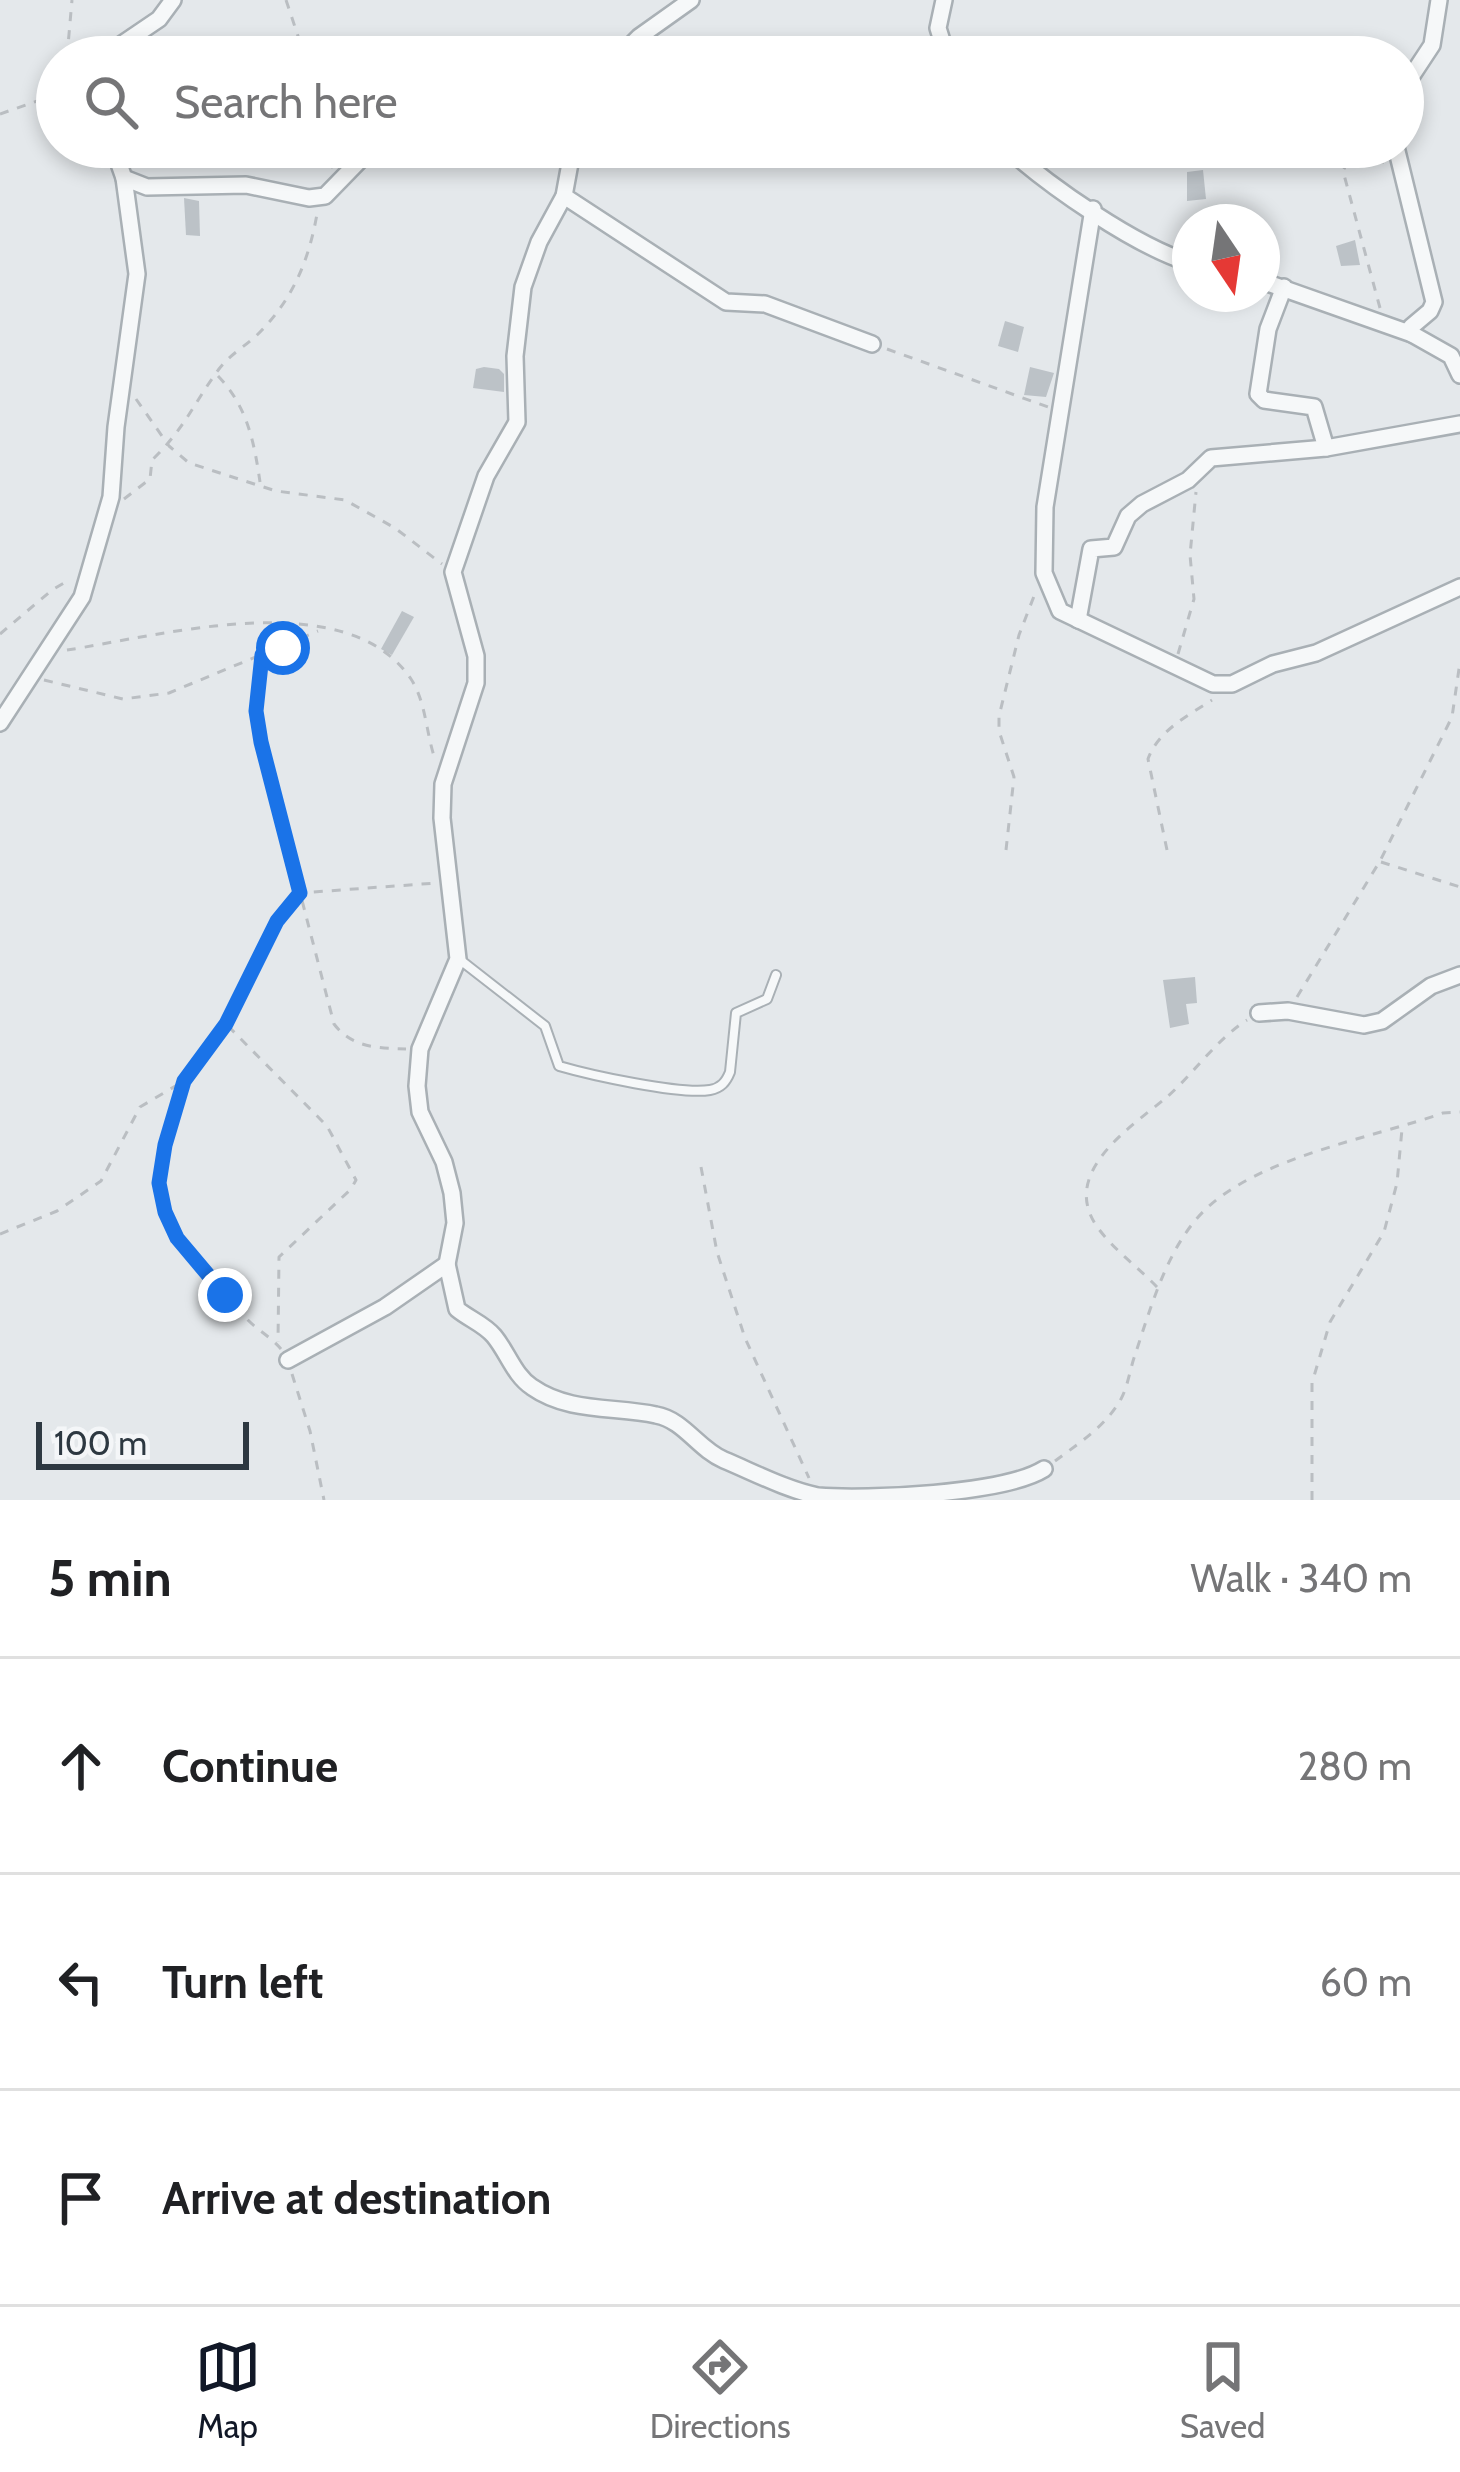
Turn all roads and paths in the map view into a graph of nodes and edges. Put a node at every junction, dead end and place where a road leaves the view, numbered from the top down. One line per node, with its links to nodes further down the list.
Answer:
1 (72, 0): 7 (path)
2 (173, 0): 8 (street)
3 (286, 0): 9 (path)
4 (691, 0): 10 (street)
5 (944, 0): 11 (street)
6 (1438, 0): 12 (street)
7 (69, 36)
8 (134, 36)
9 (298, 36)
10 (640, 36)
11 (940, 36)
12 (1424, 57)
13 (36, 101): 14 (path)
14 (0, 114)
15 (120, 168): 22 (street)
16 (334, 168): 23 (path)
17 (352, 168): 23 (street)
18 (570, 168): 25 (street)
19 (1035, 168): 26 (street)
20 (1345, 168): 30 (path)
21 (1401, 168): 31 (street)
22 (124, 178): 24 (street); 35 (street)
23 (341, 179): 24 (street)
24 (325, 196): 33 (path)
25 (564, 196): 32 (street); 44 (street)
26 (1093, 209): 27 (street); 36 (street)
27 (1172, 255)
28 (1280, 286): 29 (street)
29 (1284, 287): 30 (street); 39 (street)
30 (1384, 321): 31 (street)
31 (1412, 334): 34 (street)
32 (872, 344): 36 (path)
33 (215, 374): 38 (path); 41 (path)
34 (1460, 375)
35 (123, 384): 38 (path); 42 (street)
36 (1061, 411): 45 (street)
37 (1460, 424): 39 (street)
38 (170, 446): 41 (path); 42 (path)
39 (1327, 448): 40 (street)
40 (1196, 472): 47 (street); 53 (path)
41 (261, 483): 44 (path)
42 (106, 510): 43 (street)
43 (91, 569): 49 (path); 50 (street)
44 (453, 572): 57 (street)
45 (1044, 573): 47 (street); 58 (path)
46 (1460, 587): 55 (street)
47 (1078, 620): 53 (street)
48 (322, 629): 50 (path); 51 (path); 57 (path)
49 (0, 634)
50 (48, 652): 54 (street)
51 (262, 655): 54 (path); 63 (path)
52 (1460, 662): 60 (path)
53 (1174, 666): 55 (street)
54 (31, 676): 56 (street)
55 (1232, 683): 59 (path)
56 (0, 723)
57 (443, 784): 61 (street)
58 (1006, 850)
59 (1167, 850)
60 (1380, 861): 62 (path); 67 (path)
61 (448, 882): 63 (path); 64 (street)
62 (1460, 887)
63 (300, 893): 69 (path); 70 (path)
64 (458, 959): 65 (lane); 70 (street)
65 (776, 975)
66 (1460, 975): 67 (street)
67 (1288, 1011): 68 (street)
68 (1259, 1013): 77 (path)
69 (226, 1024): 71 (path); 78 (path)
70 (420, 1049): 76 (street)
71 (184, 1081): 75 (path); 78 (path)
72 (1460, 1112): 73 (path)
73 (1402, 1127): 77 (path); 83 (path)
74 (701, 1167): 81 (path)
75 (0, 1234)
76 (447, 1264): 79 (street); 81 (street)
77 (1158, 1288): 80 (path)
78 (278, 1344): 79 (path)
79 (288, 1360): 82 (path)
80 (1044, 1469): 81 (street)
81 (818, 1496)
82 (324, 1500)
83 (1312, 1500)

